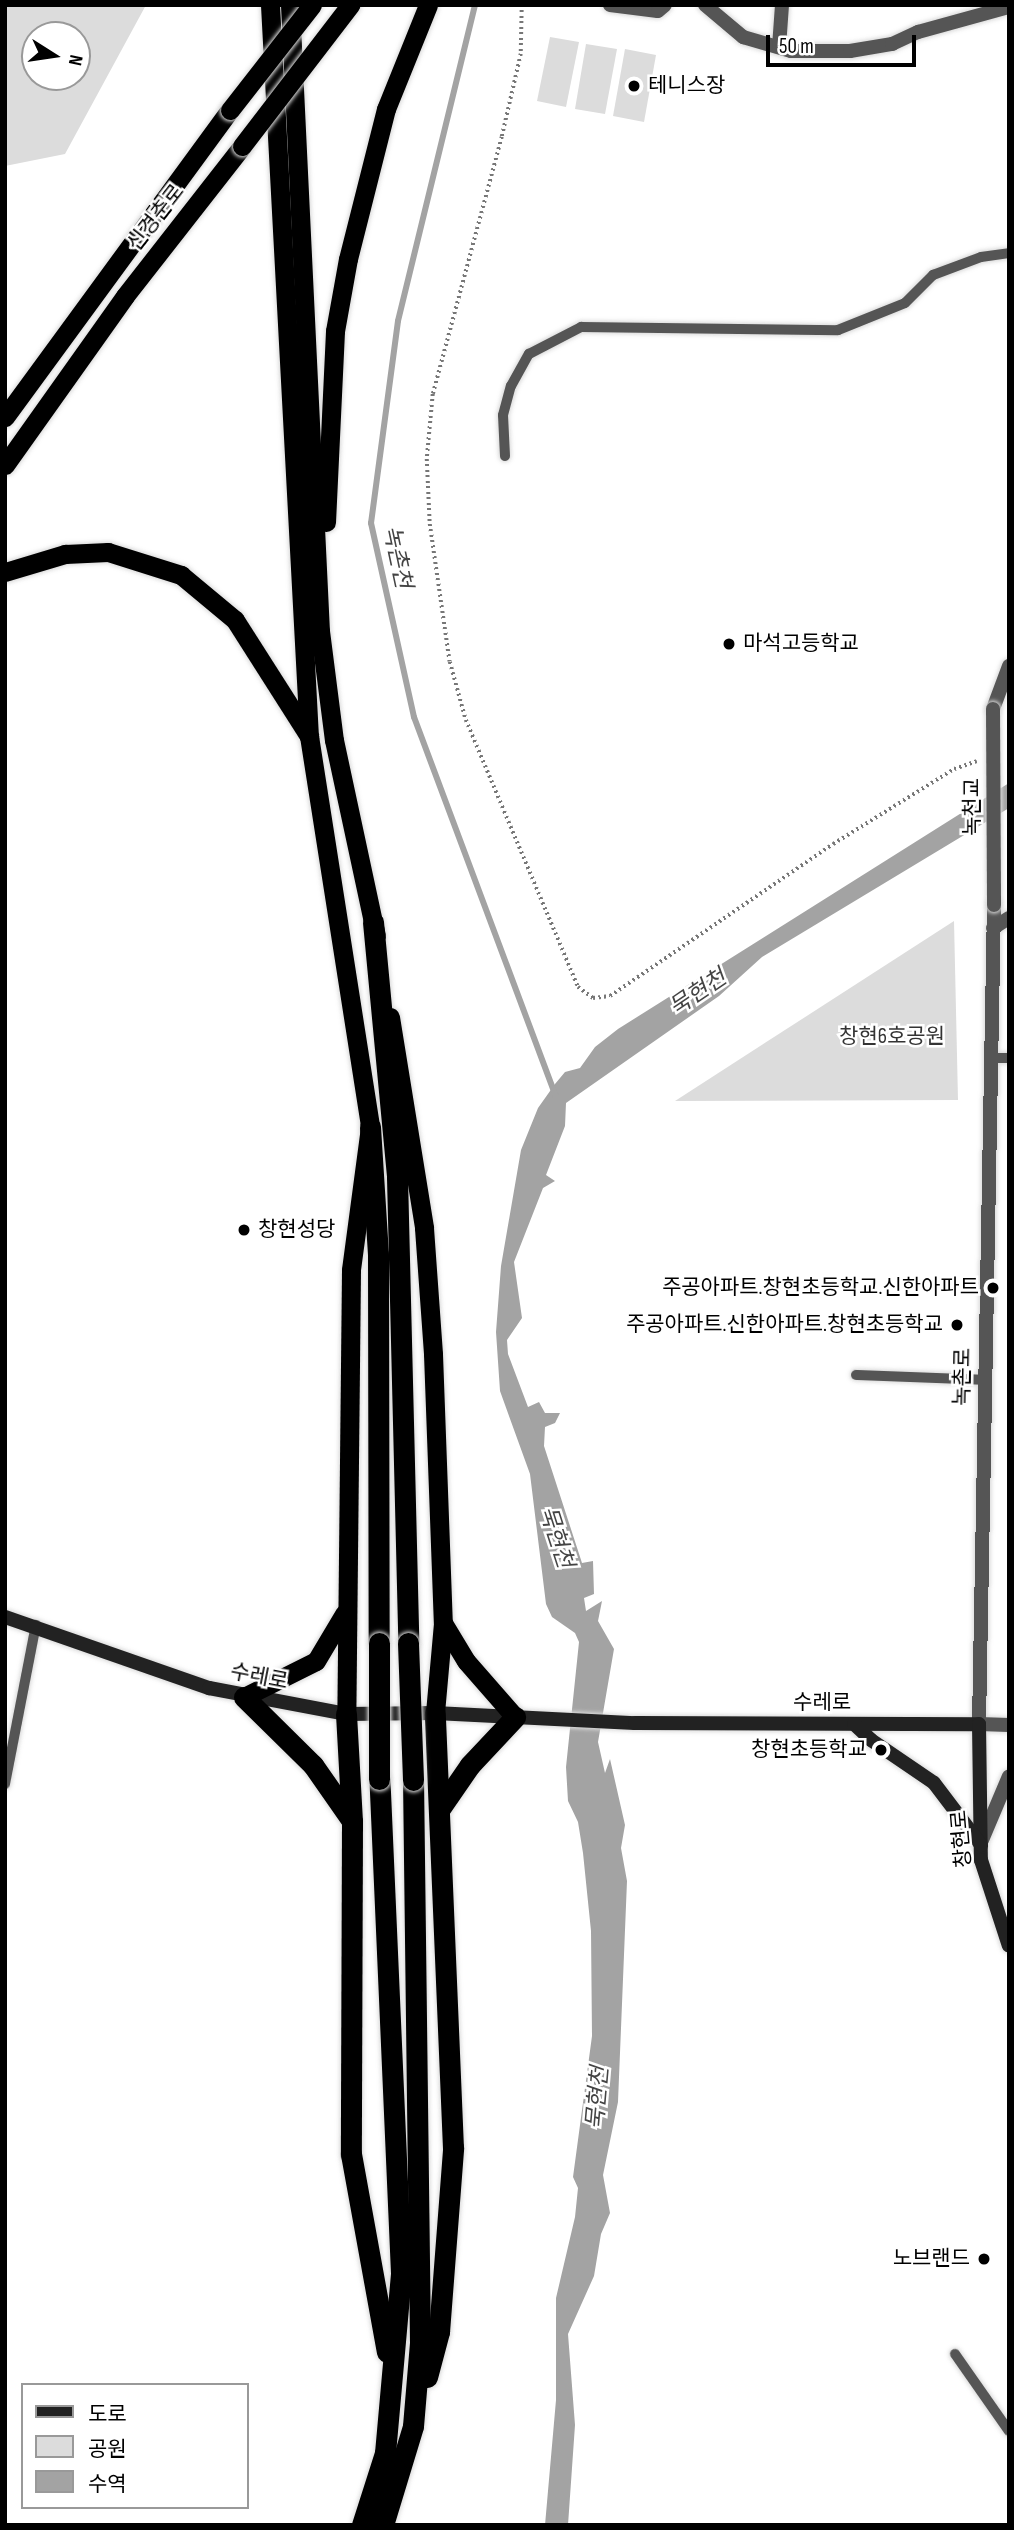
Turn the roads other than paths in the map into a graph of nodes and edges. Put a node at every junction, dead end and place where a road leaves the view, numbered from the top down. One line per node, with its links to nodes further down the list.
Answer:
1 (270, 5): 19 (highway)
2 (289, 5): 17 (highway)
3 (312, 5): 13 (highway, 신경춘로, bridge)
4 (351, 5): 15 (highway, 신경춘로, bridge)
5 (428, 5): 17 (highway)
6 (610, 5): 7 (street)
7 (664, 5)
8 (705, 5): 11 (street)
9 (782, 5): 11 (street)
10 (1009, 7): 11 (street)
11 (779, 47)
12 (1009, 253): 14 (lane)
13 (5, 417)
14 (505, 456)
15 (5, 465)
16 (5, 572): 19 (highway)
17 (320, 631): 22 (highway)
18 (1009, 666): 20 (street, 녹천교, bridge)
19 (309, 736): 26 (highway)
20 (994, 905): 23 (street, 녹촌로)
21 (1009, 918): 23 (street)
22 (373, 922): 31 (highway); 48 (highway, bridge)
23 (993, 928): 24 (street, 녹촌로)
24 (990, 1058): 25 (lane); 28 (street, 녹촌로)
25 (1009, 1058)
26 (370, 1127): 29 (highway); 47 (highway, bridge)
27 (856, 1375): 28 (lane)
28 (984, 1380): 38 (street, 녹촌로)
29 (345, 1613): 33 (highway); 35 (highway)
30 (5, 1617): 32 (main road, 수레로)
31 (443, 1623): 34 (highway); 36 (highway)
32 (36, 1625): 33 (main road, 수레로); 41 (lane)
33 (244, 1697): 35 (main road, 수레로); 43 (highway)
34 (435, 1713): 35 (main road, 수레로); 36 (main road, 수레로); 42 (highway)
35 (346, 1714): 43 (highway)
36 (515, 1717): 37 (main road, 수레로); 42 (highway)
37 (854, 1724): 38 (main road, 수레로); 44 (main road)
38 (979, 1724): 39 (street, 수레로); 44 (main road, 창현로)
39 (1009, 1725)
40 (1009, 1776): 44 (street)
41 (5, 1784)
42 (441, 1807): 48 (highway)
43 (352, 1822): 47 (highway)
44 (981, 1844): 45 (main road, 창현로)
45 (1009, 1946)
46 (955, 2354): 49 (lane)
47 (392, 2378): 50 (highway)
48 (412, 2426): 51 (highway)
49 (1009, 2431)
50 (362, 2525)
51 (383, 2525)

